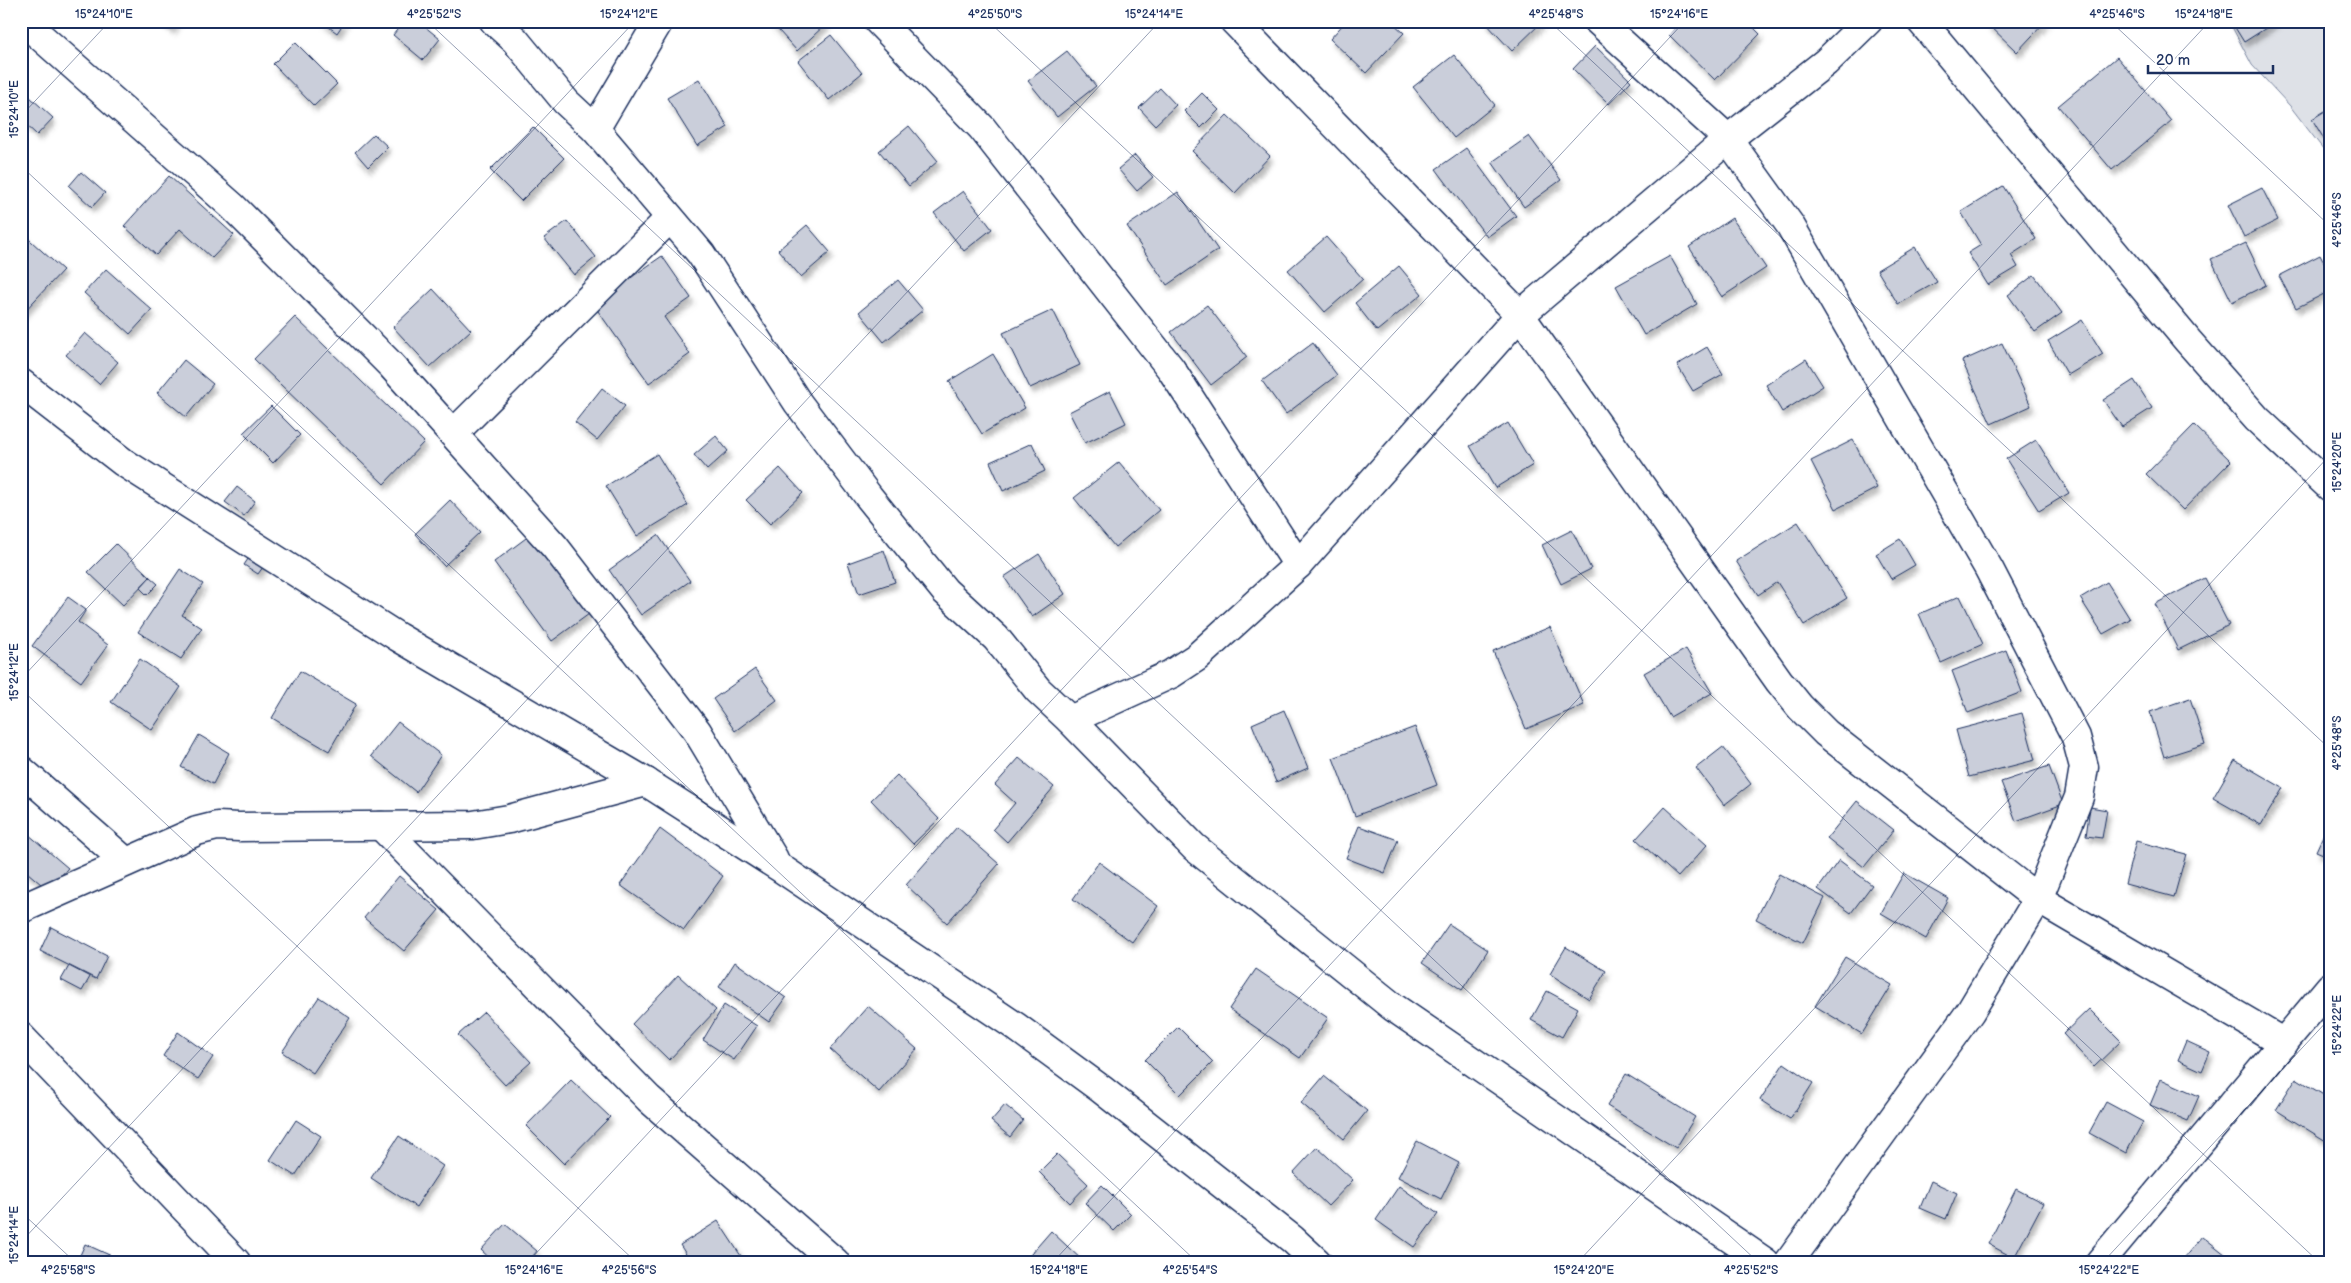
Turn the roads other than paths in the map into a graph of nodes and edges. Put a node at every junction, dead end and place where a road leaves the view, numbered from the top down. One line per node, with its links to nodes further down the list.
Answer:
1 (23, 21): 14 (street)
2 (494, 21): 9 (street)
3 (659, 21): 9 (street)
4 (878, 21): 16 (street)
5 (1234, 21): 12 (street)
6 (1598, 21): 10 (street)
7 (1868, 21): 10 (street)
8 (1921, 21): 15 (street)
9 (595, 129): 11 (street)
10 (1728, 139): 12 (street); 23 (street)
11 (669, 219): 14 (street); 17 (street)
12 (1520, 315): 16 (street); 23 (street)
13 (21, 384): 19 (street)
14 (453, 434): 22 (street)
15 (2330, 487)
16 (1298, 565): 17 (street)
17 (1070, 720): 31 (street)
18 (21, 770): 21 (street)
19 (646, 782): 20 (street); 22 (street)
20 (381, 826): 21 (street); 29 (street)
21 (126, 862): 24 (street)
22 (779, 867): 30 (street)
23 (2038, 899): 27 (street); 32 (street)
24 (21, 909)
25 (2330, 988): 27 (street)
26 (21, 1037): 28 (street)
27 (2284, 1043): 33 (street)
28 (236, 1262)
29 (835, 1262)
30 (1317, 1262)
31 (1765, 1262)
32 (1789, 1262)
33 (2100, 1262)

